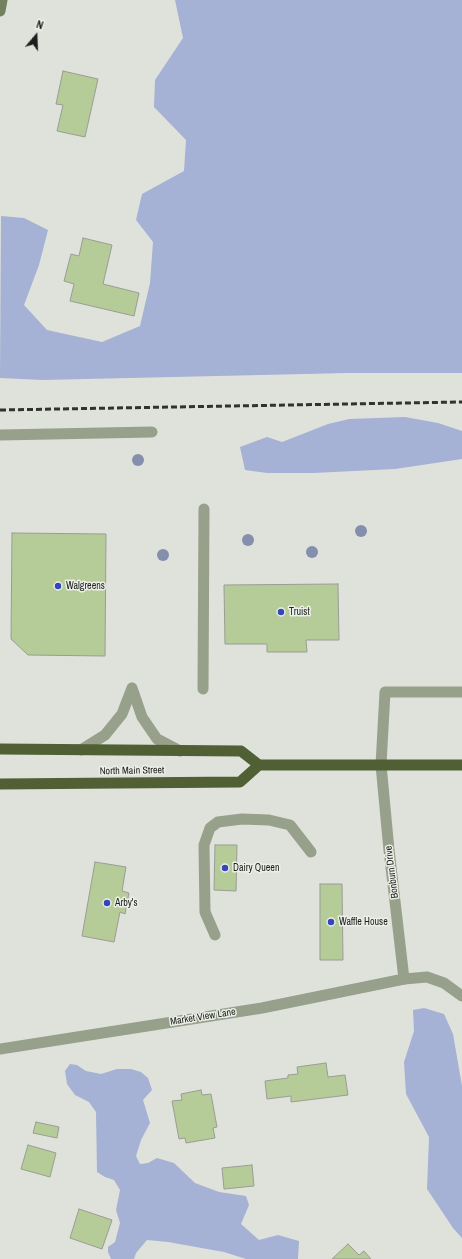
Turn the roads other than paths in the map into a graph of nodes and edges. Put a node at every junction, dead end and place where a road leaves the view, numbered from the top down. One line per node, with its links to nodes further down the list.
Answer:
1 (152, 432): 2 (street)
2 (0, 435)
3 (204, 509): 4 (street)
4 (203, 689)
5 (462, 692): 10 (street, Bonburn Drive)
6 (0, 749): 7 (highway, North Main Street)
7 (81, 750): 8 (highway, North Main Street); 8 (street)
8 (180, 751): 9 (highway, North Main Street)
9 (259, 765): 10 (highway); 12 (highway, North Main Street)
10 (381, 765): 11 (highway); 15 (street, Bonburn Drive)
11 (462, 765)
12 (0, 784)
13 (311, 852): 14 (street)
14 (215, 935)
15 (404, 979): 16 (street, Market View Lane); 17 (street, Market View Lane)
16 (462, 996)
17 (0, 1049)

